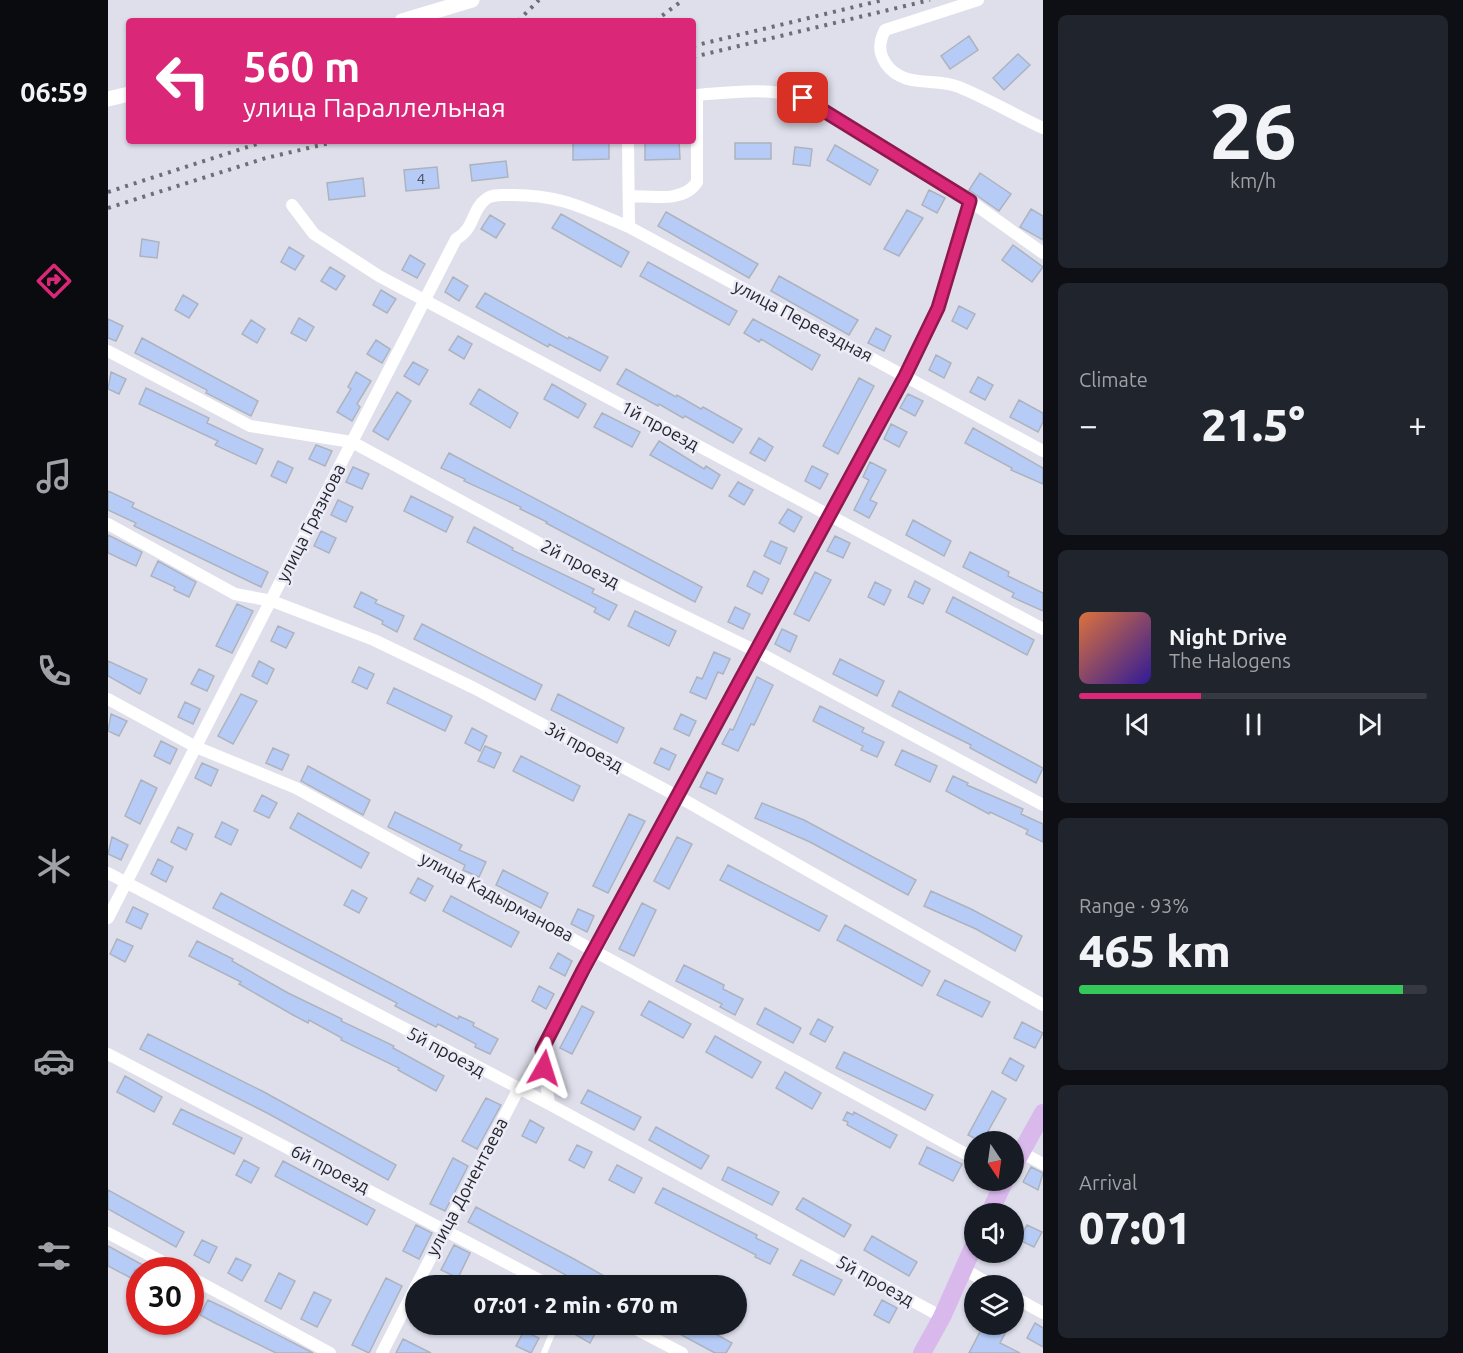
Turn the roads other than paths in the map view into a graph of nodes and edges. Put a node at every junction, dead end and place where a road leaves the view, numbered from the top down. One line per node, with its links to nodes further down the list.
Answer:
1 (472, 0): 3 (street)
2 (978, 0): 8 (street)
3 (451, 2): 4 (street)
4 (410, 18)
5 (126, 95): 7 (street)
6 (696, 95): 13 (street)
7 (108, 99)
8 (1043, 128)
9 (696, 138): 11 (street)
10 (628, 144): 11 (street)
11 (629, 196): 15 (street)
12 (559, 198): 15 (street, улица Переездная); 17 (street, улица Грязнова)
13 (970, 201): 16 (street); 19 (street)
14 (292, 205): 17 (street, 1й проезд)
15 (629, 227): 19 (street, улица Переездная)
16 (1043, 253)
17 (423, 300): 20 (street, улица Грязнова); 22 (street, 1й проезд)
18 (108, 351): 20 (street, 2й проезд)
19 (905, 376): 21 (street, улица Переездная); 22 (street)
20 (352, 442): 24 (street, улица Грязнова); 26 (street, 2й проезд)
21 (1043, 451)
22 (831, 517): 25 (street, 1й проезд); 26 (street)
23 (108, 524): 24 (street, 3й проезд)
24 (272, 601): 28 (street, улица Грязнова); 29 (street, 3й проезд)
25 (1043, 629)
26 (756, 651): 29 (street); 30 (street, 2й проезд)
27 (108, 699): 28 (street, улица Кадырманова)
28 (196, 747): 32 (street, улица Грязнова); 34 (street, улица Кадырманова)
29 (679, 797): 34 (street); 35 (street, 3й проезд)
30 (1043, 805)
31 (108, 873): 32 (street, 5й проезд)
32 (127, 884): 33 (street, улица Грязнова); 37 (street, 5й проезд)
33 (108, 918)
34 (594, 950): 38 (street); 41 (street, улица Кадырманова)
35 (1043, 1005)
36 (108, 1054): 44 (street, 6й проезд)
37 (518, 1090): 38 (street, 5й проезд); 44 (street, улица Донентаева)
38 (549, 1104): 56 (street, 5й проезд)
39 (1043, 1113): 40 (main road)
40 (1024, 1147)
41 (964, 1153)
42 (1024, 1159): 43 (street)
43 (1043, 1164)
44 (444, 1228): 49 (street, улица Донентаева); 50 (street, 6й проезд)
45 (108, 1233): 46 (street)
46 (153, 1257)
47 (965, 1263): 48 (main road)
48 (962, 1268): 51 (street); 56 (main road)
49 (421, 1275)
50 (531, 1275)
51 (974, 1275)
52 (204, 1285): 59 (street)
53 (1024, 1303): 55 (street)
54 (405, 1308): 60 (street, улица Донентаева)
55 (1043, 1313)
56 (942, 1317): 63 (main road)
57 (551, 1335): 61 (lane)
58 (647, 1335): 62 (street)
59 (330, 1353)
60 (382, 1353)
61 (544, 1353)
62 (682, 1353)
63 (922, 1353)

